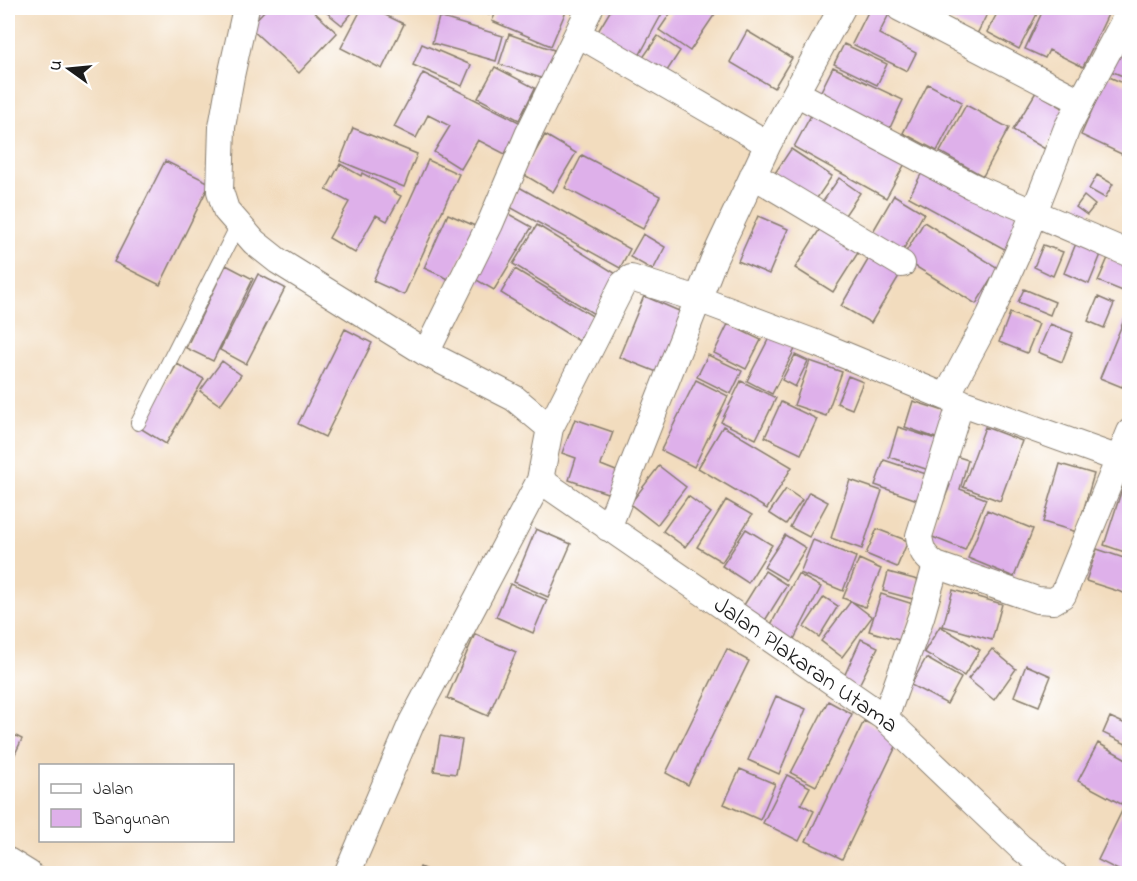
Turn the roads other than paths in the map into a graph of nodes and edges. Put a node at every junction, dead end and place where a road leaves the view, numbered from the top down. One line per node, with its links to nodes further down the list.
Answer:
1 (246, 8): 11 (street)
2 (842, 8): 6 (street)
3 (900, 8): 7 (street)
4 (1130, 10): 7 (street)
5 (580, 17): 8 (street); 15 (street)
6 (796, 93): 8 (street); 10 (street)
7 (1080, 100): 10 (street)
8 (768, 144): 9 (street)
9 (753, 175): 13 (street); 14 (street)
10 (1034, 213): 12 (street); 16 (street)
11 (238, 225): 15 (street); 17 (lane)
12 (1130, 254)
13 (902, 264)
14 (698, 299): 16 (street); 18 (street); 22 (street)
15 (426, 352): 18 (street)
16 (953, 399): 20 (street); 23 (street)
17 (138, 423)
18 (550, 428): 21 (street)
19 (1130, 432): 20 (street)
20 (1124, 461): 23 (street)
21 (540, 480): 22 (street, Jalan Plakaran Utama); 27 (street)
22 (608, 528): 24 (street, Jalan Plakaran Utama)
23 (936, 565): 24 (street)
24 (885, 718): 28 (street, Jalan Plakaran Utama)
25 (8, 861): 26 (street)
26 (29, 873)
27 (347, 873)
28 (1054, 873)

